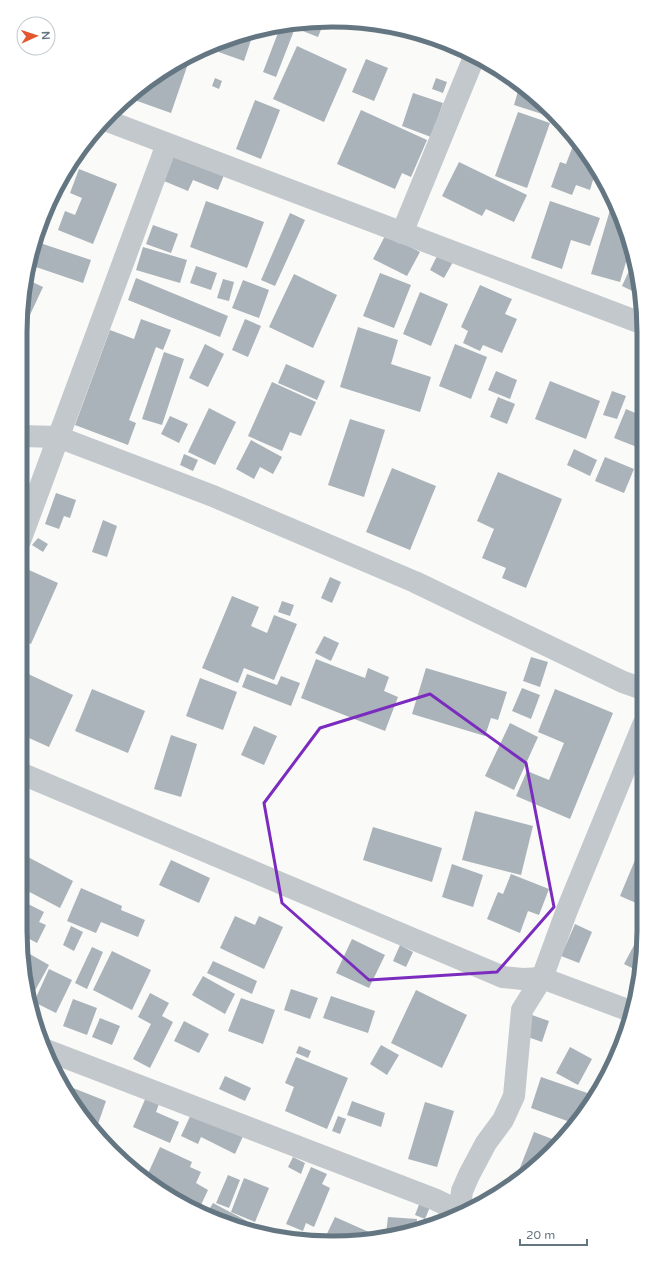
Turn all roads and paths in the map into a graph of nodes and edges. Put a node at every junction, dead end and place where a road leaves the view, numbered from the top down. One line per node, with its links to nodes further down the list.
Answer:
1 (472, 61): 4 (street)
2 (111, 122): 3 (street)
3 (167, 144): 4 (street); 7 (street)
4 (402, 233): 5 (street)
5 (636, 321)
6 (27, 436): 7 (street)
7 (58, 437): 8 (street); 9 (street)
8 (27, 522)
9 (637, 687)
10 (637, 740): 12 (street)
11 (27, 776): 12 (street)
12 (542, 978): 13 (street); 15 (street)
13 (627, 1010)
14 (52, 1052): 16 (street)
15 (461, 1208)
16 (455, 1210)

